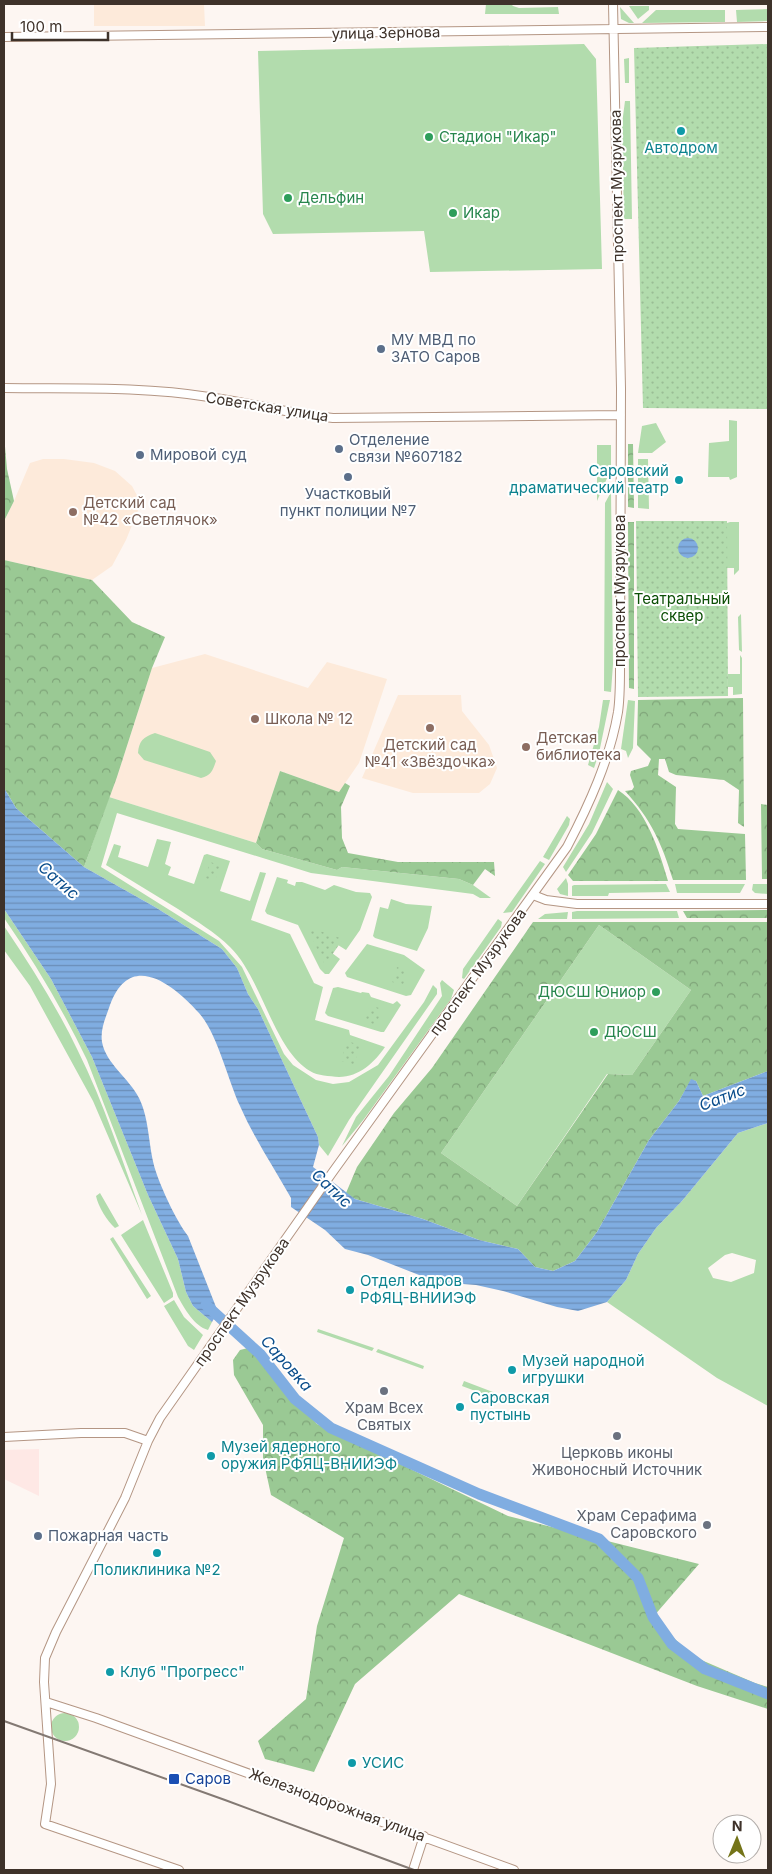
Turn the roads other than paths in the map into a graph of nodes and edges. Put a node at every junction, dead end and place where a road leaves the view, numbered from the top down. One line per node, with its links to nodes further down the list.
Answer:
1 (613, 4): 3 (main road, проспект Музрукова)
2 (768, 27): 3 (main road, улица Зернова)
3 (614, 30): 4 (main road, улица Зернова); 6 (main road, проспект Музрукова)
4 (4, 37)
5 (4, 388): 6 (main road, Советская улица)
6 (621, 415): 7 (main road, проспект Музрукова)
7 (533, 895): 8 (main road); 10 (main road, проспект Музрукова)
8 (768, 904)
9 (4, 1437): 10 (main road)
10 (148, 1440): 11 (main road, проспект Музрукова)
11 (46, 1702): 12 (main road, Железнодорожная улица); 13 (main road, проспект Музрукова)
12 (424, 1836): 14 (main road); 15 (main road, Железнодорожная улица)
13 (179, 1870)
14 (413, 1870)
15 (514, 1870)

